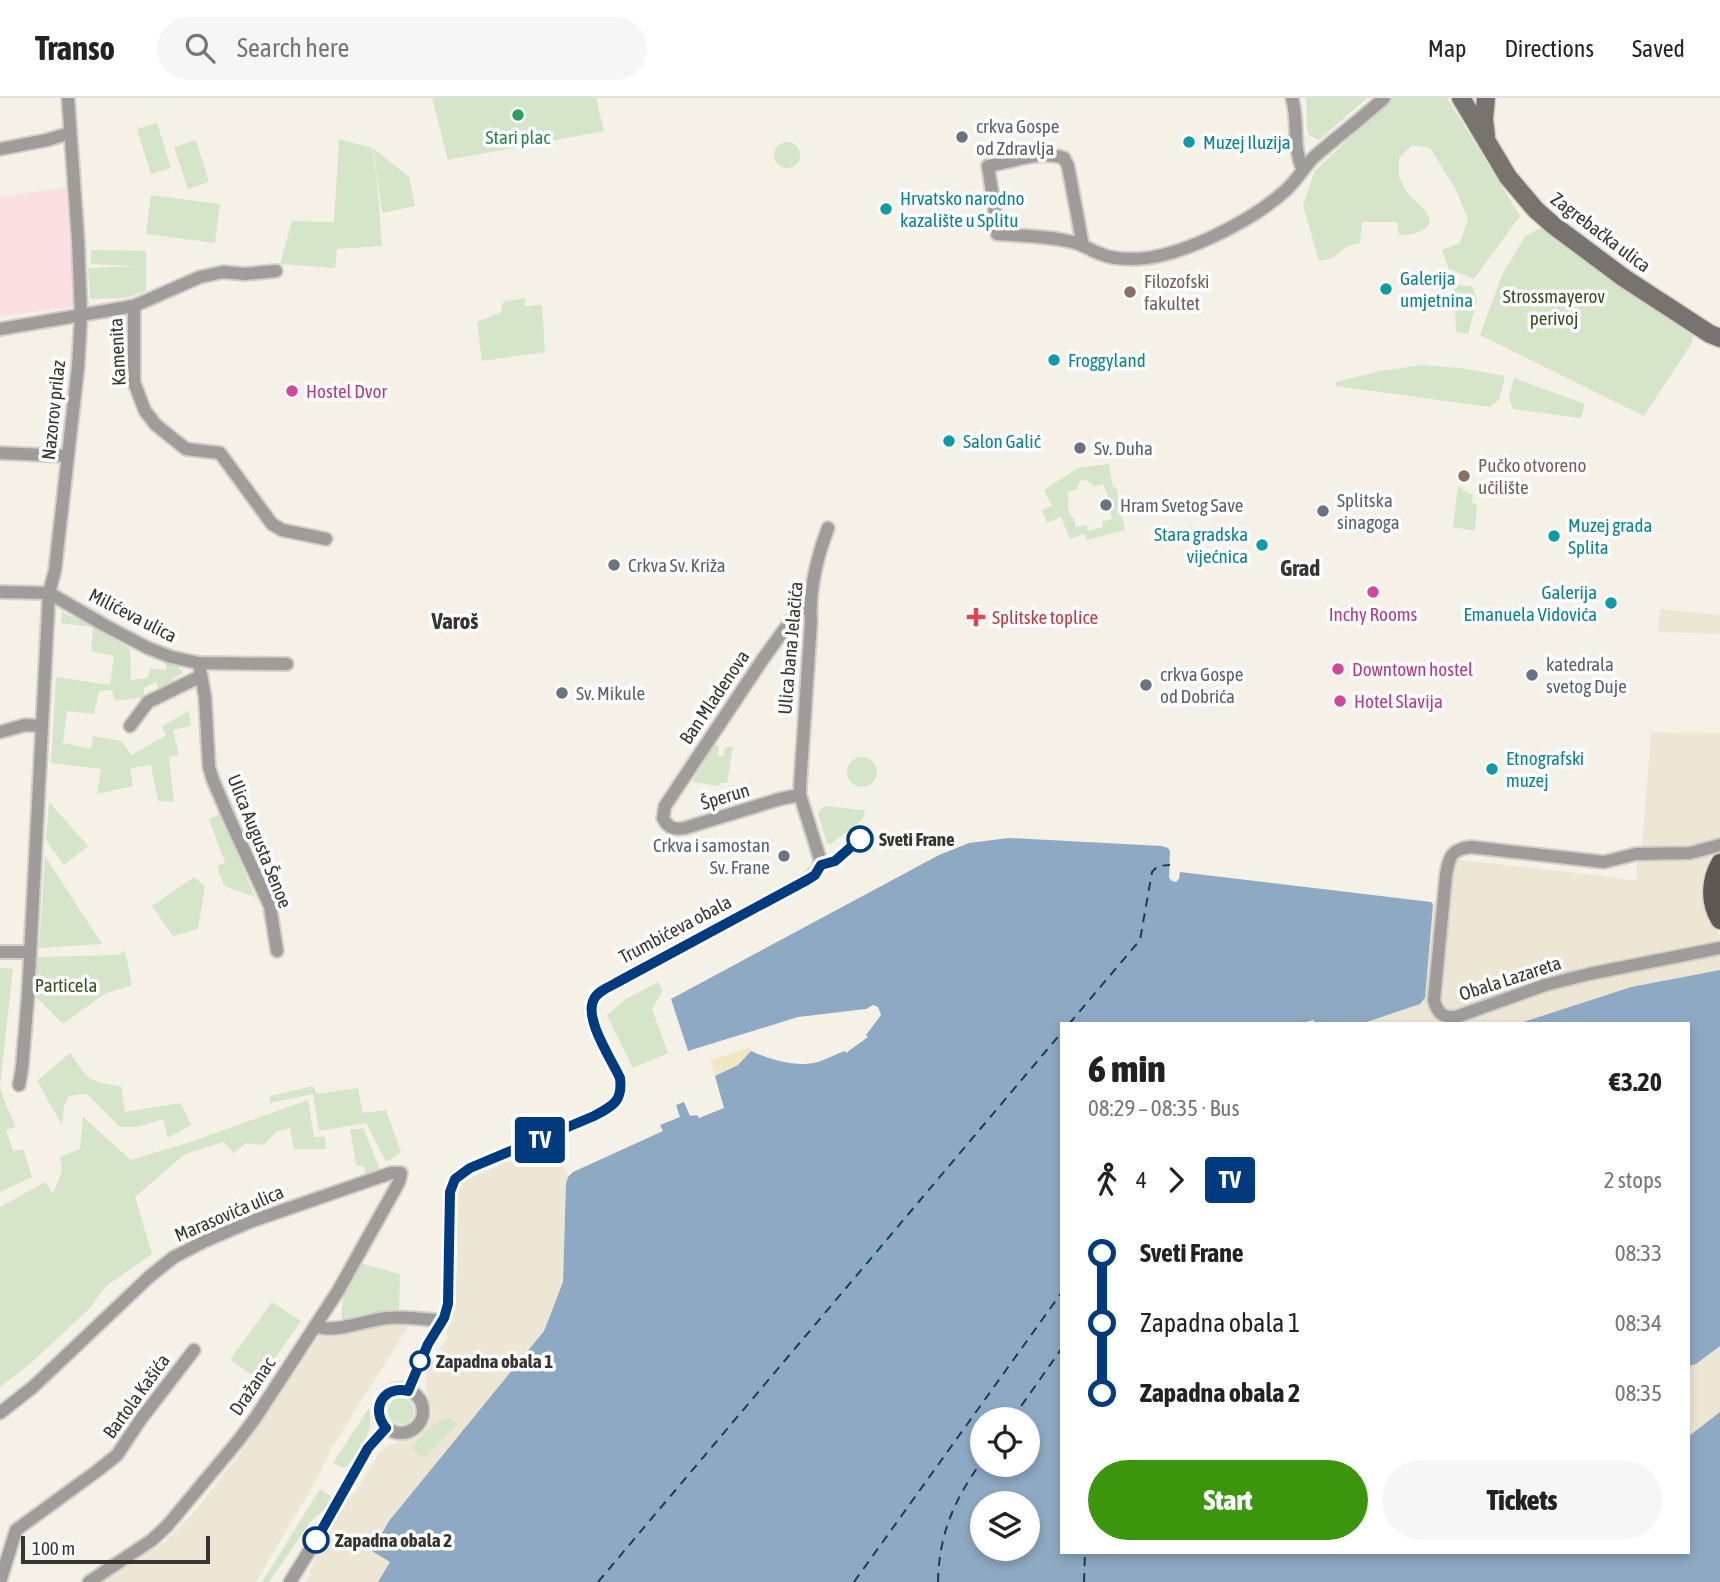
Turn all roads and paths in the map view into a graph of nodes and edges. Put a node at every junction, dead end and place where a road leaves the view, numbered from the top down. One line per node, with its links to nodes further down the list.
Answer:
1 (68, 98): 6 (street, Nazorov prilaz)
2 (1292, 98): 9 (street)
3 (1384, 98): 9 (street)
4 (1461, 98): 7 (street, Zagrebačka ulica)
5 (1486, 98): 7 (street)
6 (70, 132): 8 (street); 13 (street, Nazorov prilaz)
7 (1487, 143): 15 (street, Zagrebačka ulica)
8 (0, 149)
9 (1303, 170): 10 (street)
10 (1083, 246): 10 (street)
11 (276, 271): 12 (street)
12 (134, 306): 13 (street); 19 (street, Kamenita)
13 (81, 315): 14 (street); 17 (street, Nazorov prilaz)
14 (0, 329)
15 (1720, 338)
16 (0, 453): 17 (street)
17 (68, 456): 21 (street, Nazorov prilaz)
18 (828, 528): 22 (street, Ulica bana Jelačića)
19 (326, 539)
20 (0, 592): 21 (street)
21 (49, 593): 24 (street, Milićeva ulica); 25 (street, Nazorov prilaz)
22 (810, 601): 28 (street, Ulica bana Jelačića); 29 (street, Ban Mladenova)
23 (287, 664): 24 (street, Milićeva ulica)
24 (200, 669): 26 (street); 35 (street, Ulica Augusta Šenoe)
25 (41, 726): 27 (street); 37 (street, Nazorov prilaz)
26 (130, 726)
27 (0, 732)
28 (800, 795): 29 (street, Šperun); 32 (street, Ulica bana Jelačića)
29 (664, 821)
30 (1720, 845): 34 (street, Obala Lazareta)
31 (1720, 863): 33 (main road)
32 (821, 865): 40 (street, Trumbićeva obala)
33 (1720, 920)
34 (1720, 948)
35 (277, 951)
36 (0, 952): 37 (street)
37 (30, 953): 38 (street, Nazorov prilaz)
38 (19, 1085)
39 (401, 1174): 41 (street, Dražanac); 44 (street, Marasovića ulica)
40 (442, 1321): 41 (street); 43 (street)
41 (315, 1326): 47 (street, Dražanac)
42 (194, 1350): 46 (street, Bartola Kašića)
43 (408, 1391): 45 (street); 45 (street)
44 (0, 1413)
45 (386, 1428): 48 (street)
46 (0, 1582)
47 (89, 1582)
48 (290, 1582)

